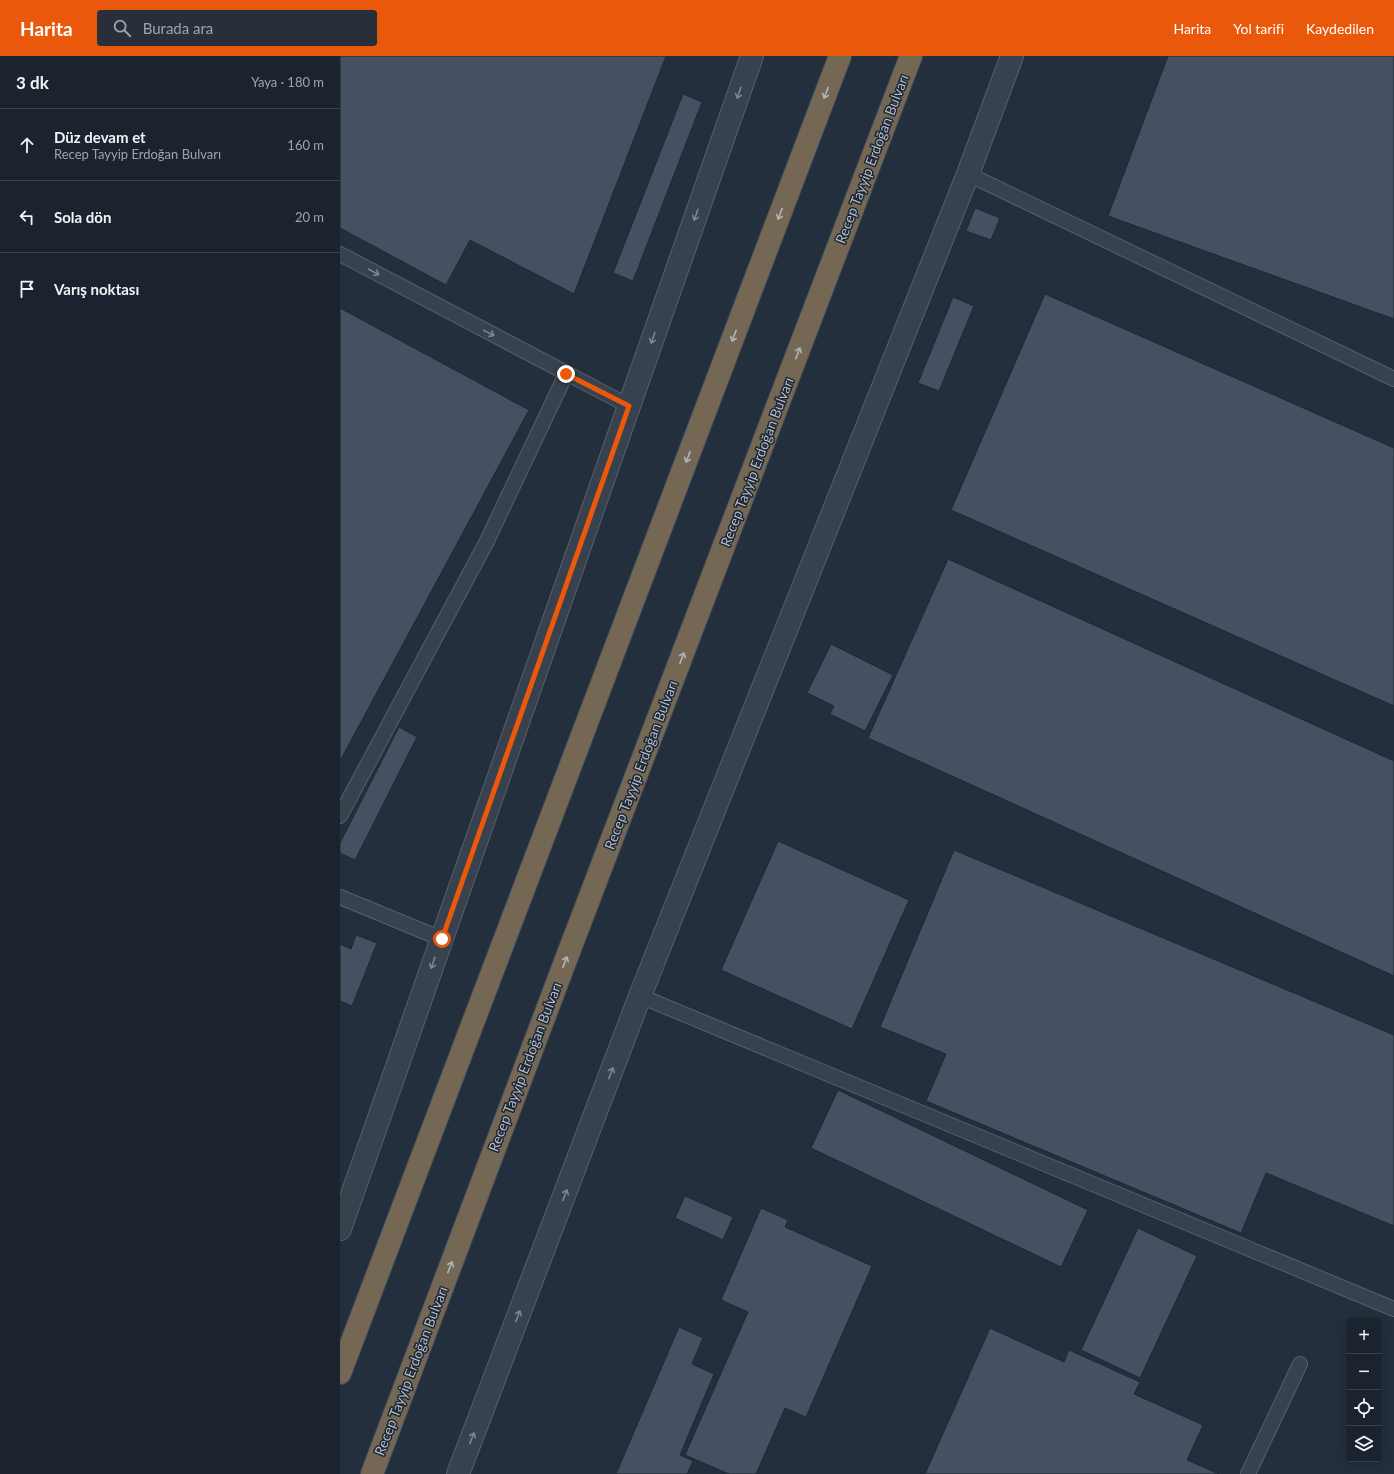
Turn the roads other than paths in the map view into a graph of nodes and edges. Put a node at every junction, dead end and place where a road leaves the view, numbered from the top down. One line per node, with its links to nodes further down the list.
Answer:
1 (752, 56): 9 (street, one-way to 9)
2 (840, 56): 17 (highway, one-way to 17)
3 (911, 56): 18 (highway, Recep Tayyip Erdoğan Bulvarı, one-way to 3)
4 (1012, 56): 5 (street)
5 (968, 174): 8 (lane); 13 (street)
6 (340, 254): 7 (lane, one-way to 7)
7 (566, 374): 9 (lane); 10 (lane)
8 (1394, 379)
9 (629, 406): 12 (street)
10 (340, 816)
11 (340, 897): 12 (lane)
12 (442, 939): 14 (street, one-way to 14)
13 (640, 996): 15 (lane); 19 (street, one-way to 13)
14 (340, 1229)
15 (1394, 1309)
16 (1300, 1364): 20 (lane)
17 (340, 1373)
18 (372, 1474)
19 (458, 1474)
20 (1248, 1474)

